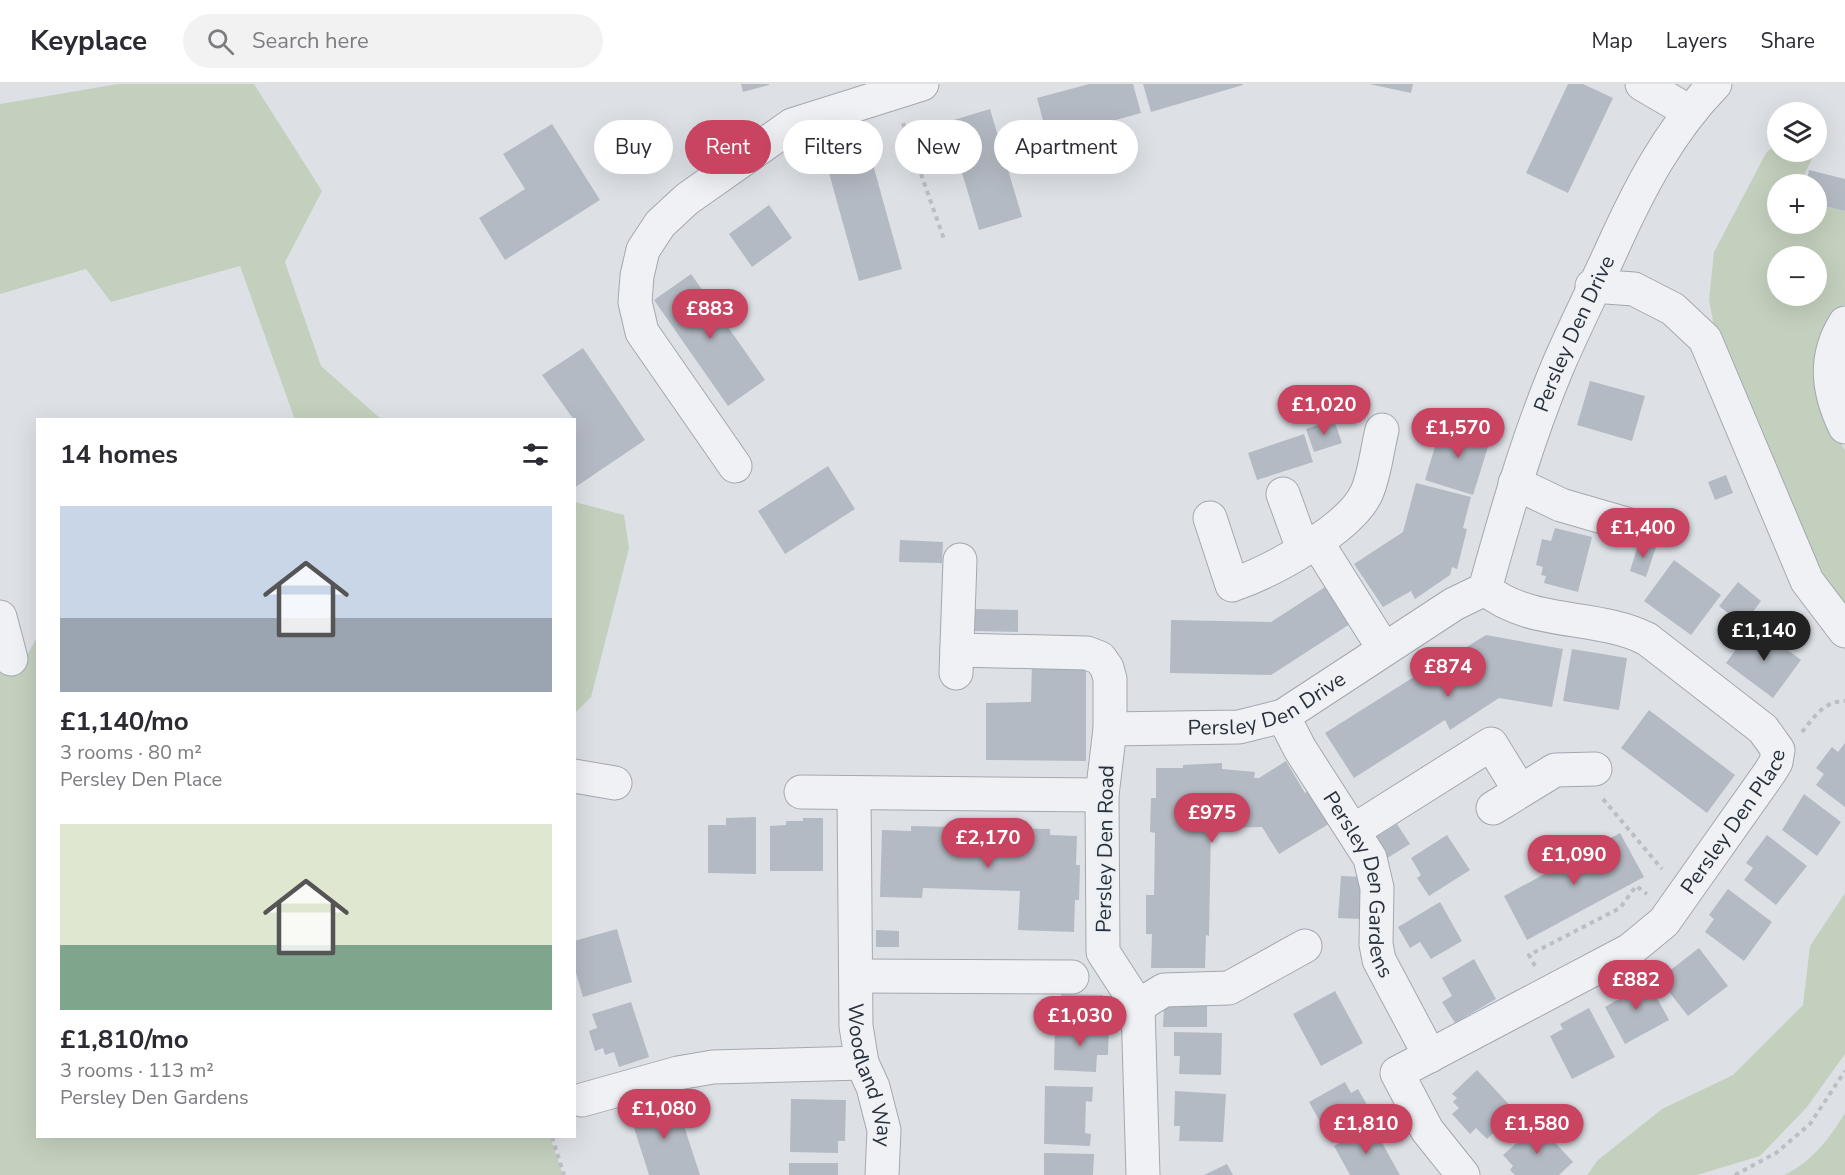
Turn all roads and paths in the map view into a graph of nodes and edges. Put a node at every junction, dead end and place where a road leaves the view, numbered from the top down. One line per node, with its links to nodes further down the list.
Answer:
1 (1642, 84): 4 (street)
2 (1715, 84): 4 (street, Persley Den Drive)
3 (908, 89): 5 (path); 10 (street)
4 (1688, 111): 6 (street, Persley Den Drive)
5 (945, 242)
6 (1592, 286): 11 (street, Persley Den Drive); 19 (street)
7 (1845, 323): 8 (street)
8 (1845, 427)
9 (1382, 430): 15 (street)
10 (735, 466)
11 (1515, 483): 14 (street); 17 (street, Persley Den Drive)
12 (1283, 494): 15 (street)
13 (1210, 519): 15 (street)
14 (1630, 525)
15 (1309, 545): 20 (street)
16 (960, 560): 24 (street, Persley Den Road)
17 (1485, 589): 20 (street, Persley Den Drive); 25 (street, Persley Den Place)
18 (0, 617): 21 (street)
19 (1845, 631)
20 (1384, 649): 23 (street, Persley Den Drive)
21 (16, 662)
22 (1845, 701): 25 (path)
23 (1283, 716): 24 (street, Persley Den Drive); 32 (street, Persley Den Gardens)
24 (1110, 729): 31 (street, Persley Den Road)
25 (1778, 750): 38 (street, Persley Den Place)
26 (1595, 769): 32 (street); 33 (path)
27 (576, 776): 28 (street)
28 (615, 783)
29 (801, 792): 30 (street)
30 (854, 795): 31 (street); 36 (street, Woodland Way)
31 (1101, 795): 39 (street, Persley Den Road)
32 (1353, 831): 40 (street, Persley Den Gardens)
33 (1669, 877)
34 (1653, 898): 38 (path)
35 (1305, 946): 39 (street)
36 (856, 976): 37 (street, Woodland Way); 41 (street, Woodland Way)
37 (1072, 977)
38 (1549, 993): 40 (street, Persley Den Place)
39 (1138, 1006): 47 (street)
40 (1430, 1056): 48 (street, Persley Den Place)
41 (862, 1064): 43 (street); 46 (street, Woodland Way)
42 (1845, 1071): 49 (path)
43 (582, 1100)
44 (552, 1138): 45 (path)
45 (564, 1175)
46 (882, 1175)
47 (1143, 1175)
48 (1463, 1175)
49 (1735, 1175)

